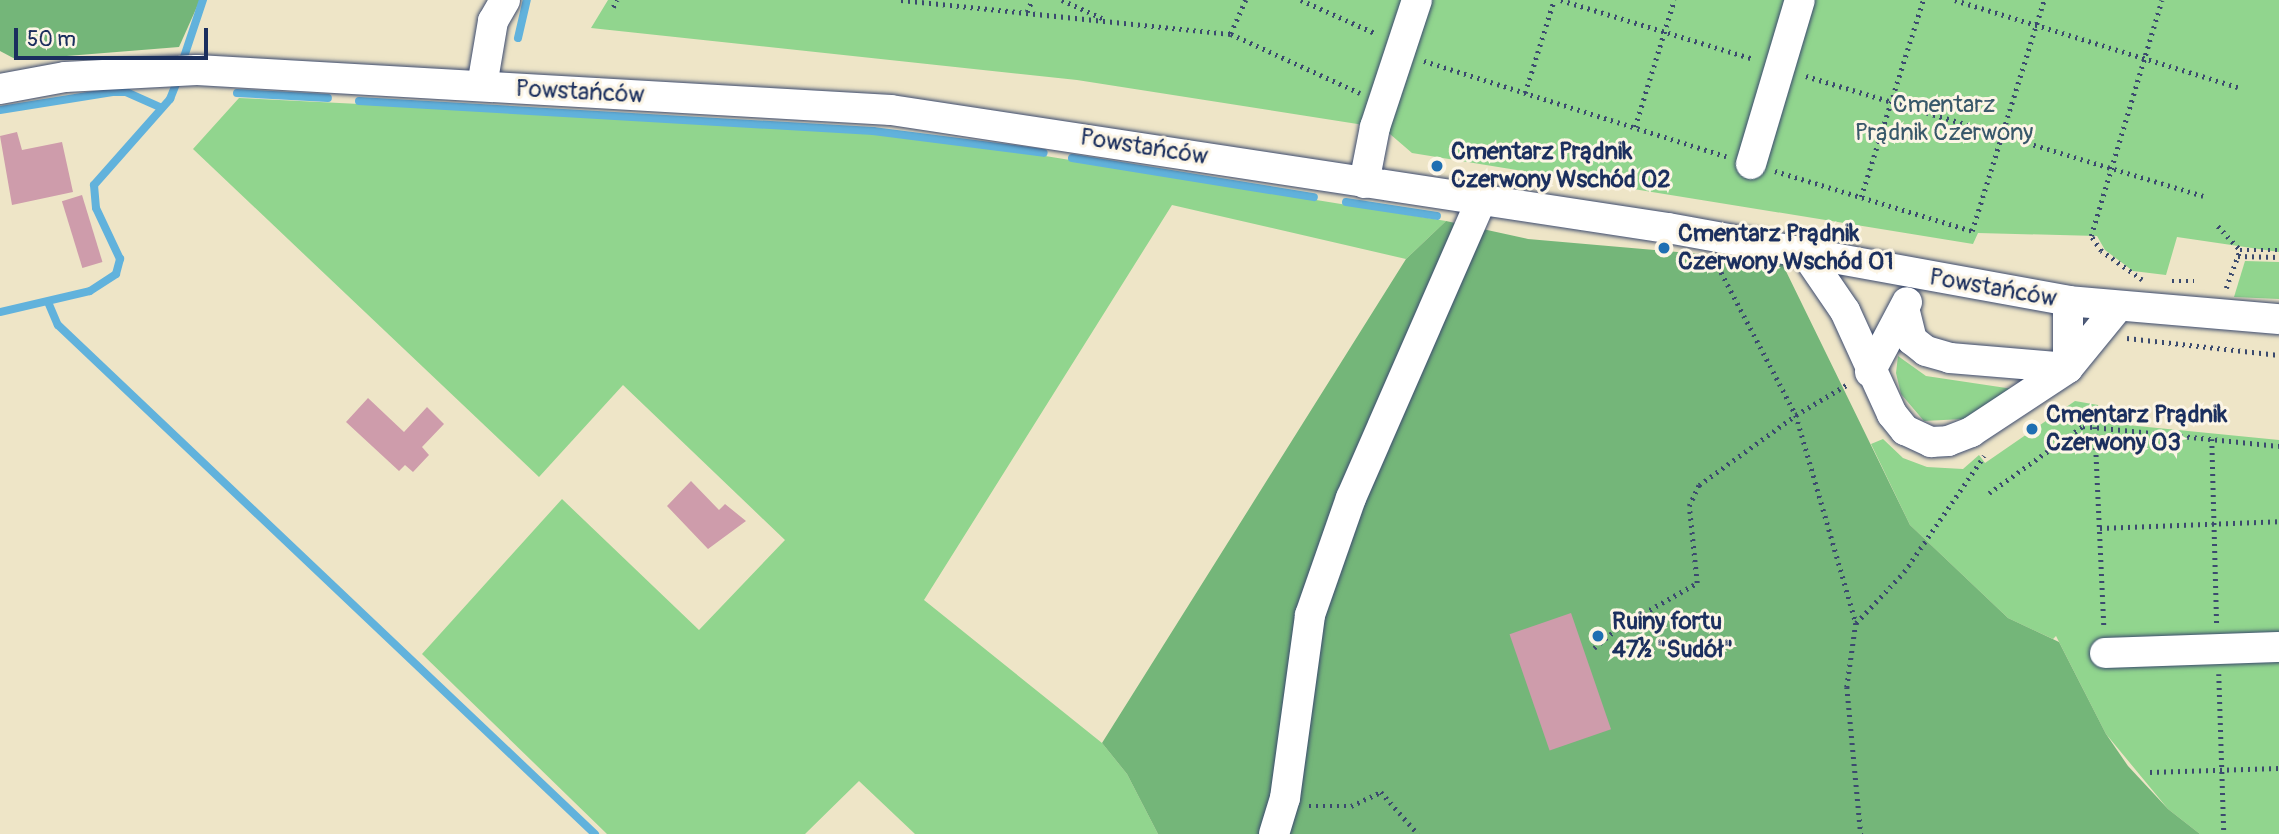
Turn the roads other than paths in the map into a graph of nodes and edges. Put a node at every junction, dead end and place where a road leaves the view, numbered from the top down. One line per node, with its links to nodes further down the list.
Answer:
1 (505, 0): 4 (street)
2 (1417, 0): 7 (street)
3 (1801, 0): 6 (street)
4 (482, 86): 5 (street, Powstańców); 7 (street, Powstańców)
5 (0, 89)
6 (1751, 164)
7 (1364, 183): 8 (street, Powstańców)
8 (1481, 200): 9 (street, Powstańców); 19 (street)
9 (1805, 254): 10 (street, Powstańców); 16 (street)
10 (1913, 275): 11 (street, Powstańców); 13 (street)
11 (2068, 301): 12 (street, Powstańców); 15 (street)
12 (2118, 307): 14 (street, Powstańców); 15 (street)
13 (1905, 312): 15 (street); 16 (street)
14 (2279, 319)
15 (2068, 368): 16 (street)
16 (1870, 372)
17 (2279, 647): 18 (street)
18 (2105, 653)
19 (1274, 834)

